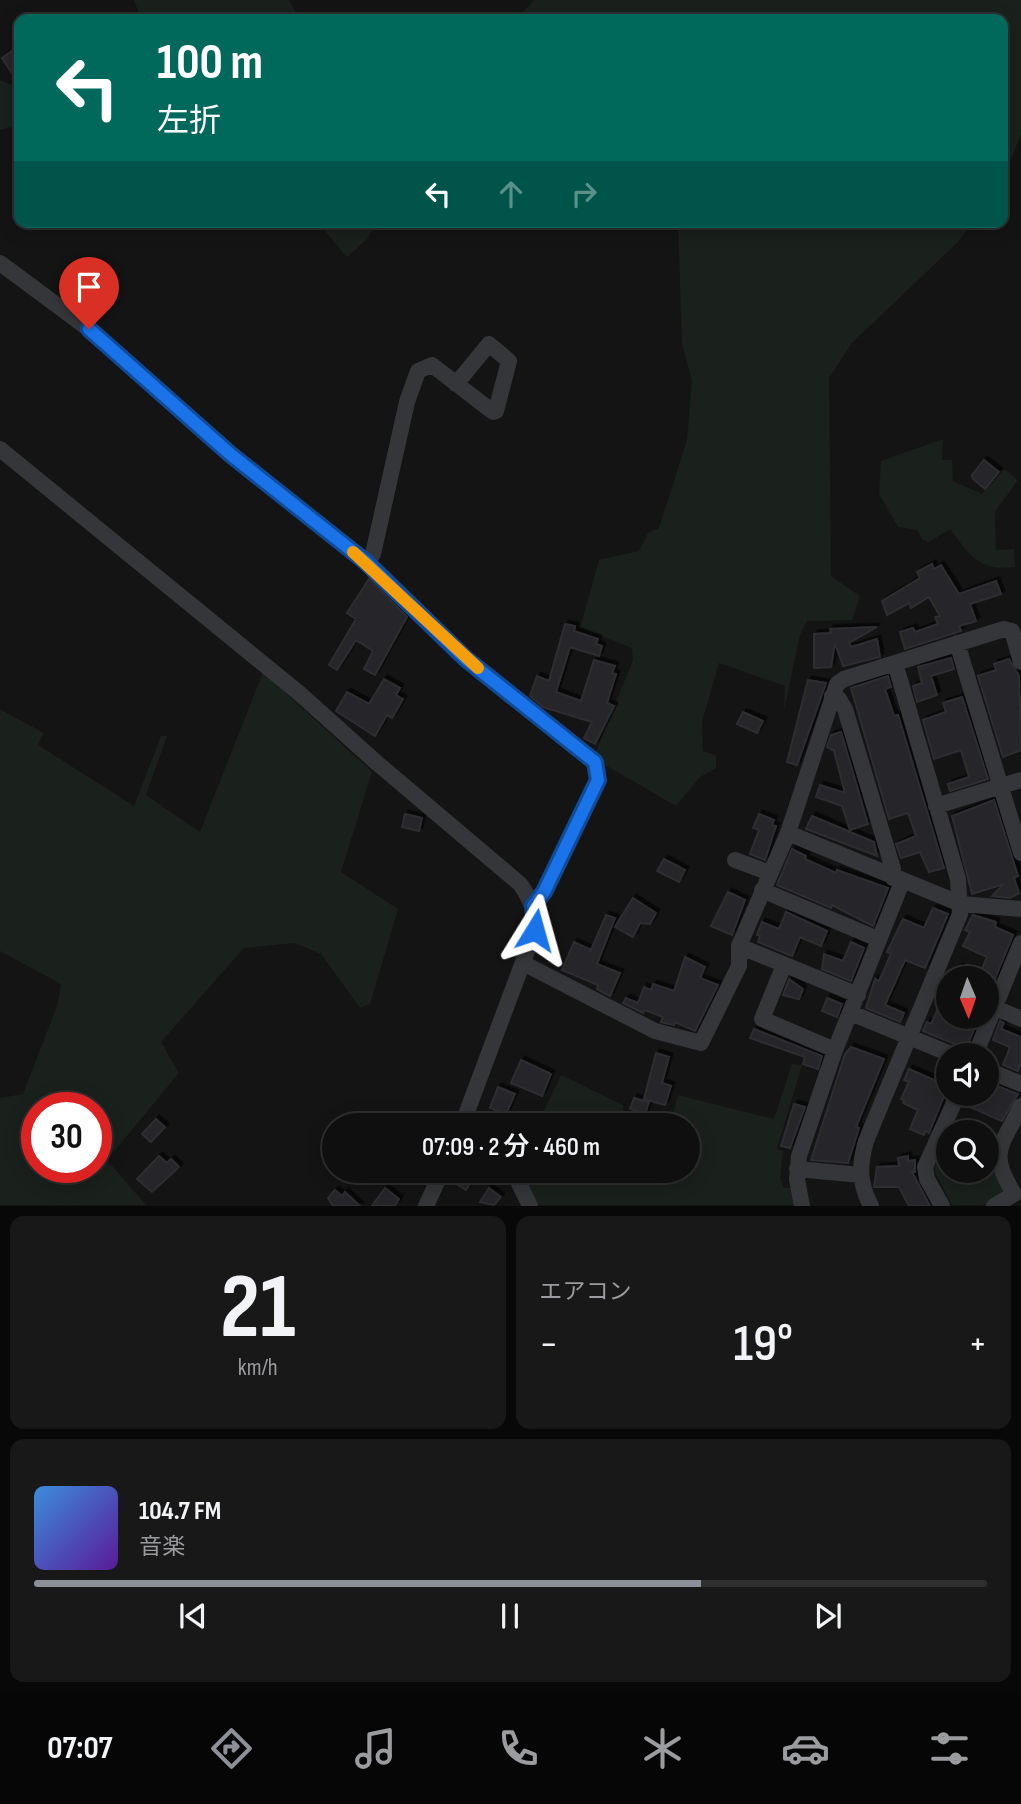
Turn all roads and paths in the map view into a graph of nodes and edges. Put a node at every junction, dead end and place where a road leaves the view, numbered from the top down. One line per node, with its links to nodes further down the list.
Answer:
1 (0, 263): 4 (street)
2 (456, 384): 4 (street)
3 (0, 449): 19 (street)
4 (366, 562): 19 (street)
5 (957, 643): 6 (street); 7 (street); 10 (street)
6 (1021, 662)
7 (895, 663): 8 (street); 11 (street)
8 (832, 696): 12 (street); 16 (street)
9 (1021, 780): 10 (street)
10 (1000, 786): 11 (street); 13 (street)
11 (936, 806): 18 (street)
12 (788, 833): 15 (street); 16 (street)
13 (1021, 852)
14 (735, 860): 15 (street)
15 (770, 873): 17 (street)
16 (898, 880): 18 (street); 21 (street)
17 (762, 890): 21 (street); 22 (street)
18 (961, 904): 20 (street); 31 (street)
19 (533, 906): 24 (street)
20 (1021, 909)
21 (877, 939): 26 (street)
22 (739, 946): 24 (street); 25 (street)
23 (1020, 952): 27 (street)
24 (523, 963): 38 (street)
25 (784, 965): 26 (street); 33 (street)
26 (858, 995): 29 (street)
27 (999, 1001)
28 (999, 1009): 30 (street)
29 (851, 1013): 31 (street); 33 (street)
30 (1021, 1019)
31 (909, 1037): 32 (street); 40 (street)
32 (936, 1048)
33 (835, 1050): 39 (street)
34 (999, 1075): 35 (street)
35 (1021, 1084)
36 (1021, 1105): 48 (street)
37 (953, 1106): 47 (street)
38 (470, 1113)
39 (797, 1169): 40 (street); 45 (street)
40 (861, 1175): 46 (street)
41 (437, 1183): 43 (street)
42 (519, 1183): 44 (street)
43 (426, 1206)
44 (530, 1206)
45 (802, 1206)
46 (871, 1206)
47 (942, 1206)
48 (994, 1206)

